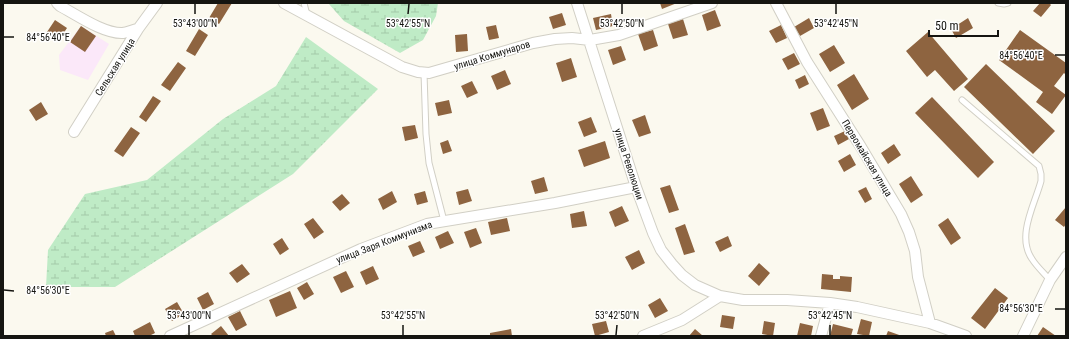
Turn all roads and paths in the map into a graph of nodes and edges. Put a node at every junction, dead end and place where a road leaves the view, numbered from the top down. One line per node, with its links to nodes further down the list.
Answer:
1 (56, 3): 11 (street)
2 (157, 3): 11 (street, Сельская улица)
3 (284, 3): 10 (street, улица Коммунаров)
4 (304, 3): 10 (lane)
5 (577, 3): 12 (street, улица Революции)
6 (712, 3): 12 (street, улица Коммунаров)
7 (776, 3): 22 (street, Первомайская улица)
8 (998, 3): 9 (lane)
9 (1008, 3)
10 (306, 15): 13 (street, улица Коммунаров)
11 (138, 29): 15 (street, Сельская улица)
12 (590, 40): 13 (street, улица Коммунаров); 16 (street, улица Революции)
13 (424, 72): 17 (lane)
14 (962, 100): 19 (lane)
15 (74, 132)
16 (636, 188): 17 (street, улица Заря Коммунизма); 20 (street, улица Революции)
17 (444, 221): 23 (street, улица Заря Коммунизма)
18 (1066, 257): 19 (street)
19 (1050, 280): 27 (street)
20 (720, 296): 21 (street, улица Революции); 24 (street)
21 (830, 303): 22 (street, улица Революции); 25 (street)
22 (930, 324): 26 (street, улица Революции)
23 (170, 336)
24 (643, 336)
25 (821, 336)
26 (966, 336)
27 (1023, 336)

